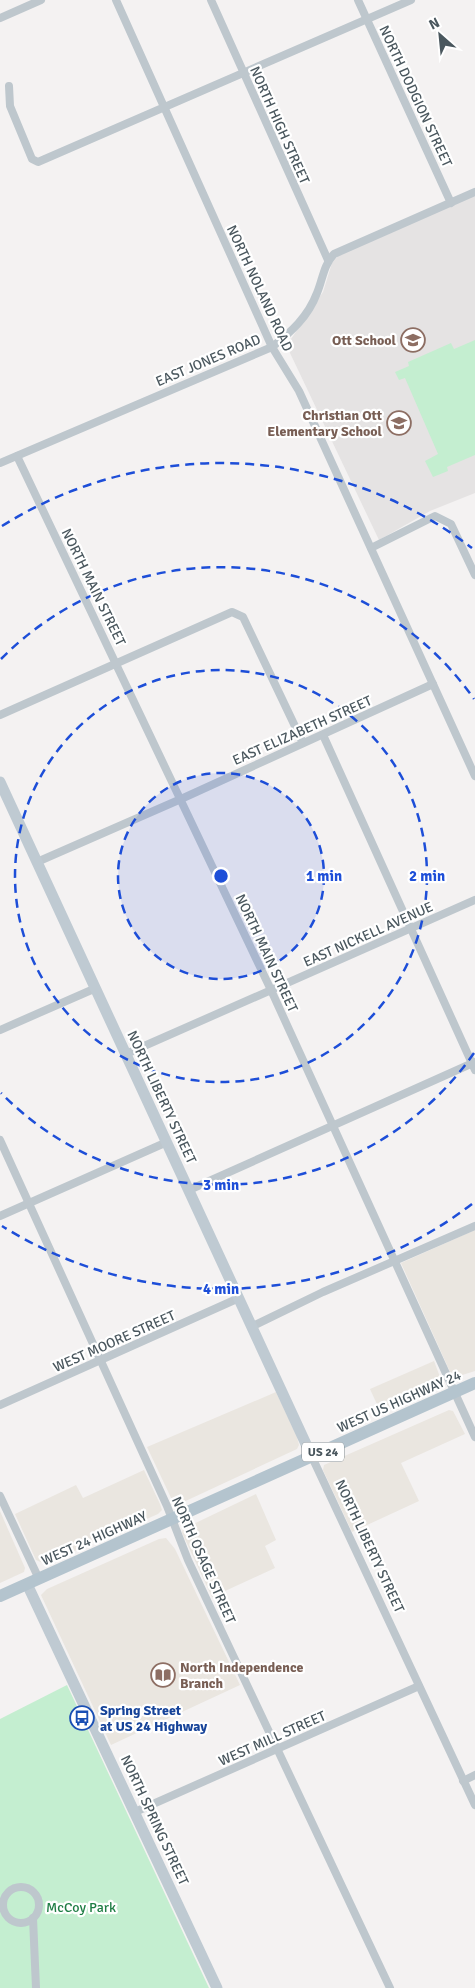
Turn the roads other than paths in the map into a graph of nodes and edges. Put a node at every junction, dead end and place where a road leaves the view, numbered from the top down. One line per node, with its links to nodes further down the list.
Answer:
1 (41, 0): 6 (street)
2 (116, 0): 10 (street, NORTH NOLAND ROAD)
3 (211, 0): 8 (street, NORTH HIGH STREET)
4 (358, 0): 7 (street, NORTH DODGION STREET)
5 (412, 0): 7 (street)
6 (0, 18)
7 (367, 20): 8 (street); 12 (street, NORTH DODGION STREET)
8 (244, 74): 10 (street); 13 (street, NORTH HIGH STREET)
9 (9, 86): 10 (street)
10 (164, 109): 14 (street, NORTH NOLAND ROAD)
11 (475, 192): 12 (street)
12 (451, 203): 13 (street)
13 (328, 260): 14 (street, EAST JONES ROAD)
14 (272, 347): 15 (street, EAST JONES ROAD); 17 (street, NORTH NOLAND ROAD)
15 (17, 456): 16 (street, EAST JONES ROAD); 19 (street, NORTH MAIN STREET)
16 (0, 463)
17 (371, 548): 18 (street); 20 (street, NORTH NOLAND ROAD)
18 (475, 575)
19 (117, 663): 21 (street); 23 (street); 26 (street, NORTH MAIN STREET)
20 (433, 684): 22 (street, EAST ELIZABETH STREET); 24 (street, NORTH NOLAND ROAD)
21 (0, 714)
22 (322, 735): 23 (street, EAST ELIZABETH STREET); 29 (street)
23 (303, 743): 26 (street, EAST ELIZABETH STREET)
24 (475, 776)
25 (0, 782): 27 (main road, NORTH LIBERTY STREET)
26 (181, 799): 27 (street, EAST ELIZABETH STREET); 31 (street, NORTH MAIN STREET)
27 (37, 862): 30 (main road, NORTH LIBERTY STREET)
28 (475, 900): 29 (street, EAST NICKELL AVENUE)
29 (412, 928): 31 (street, EAST NICKELL AVENUE); 34 (street)
30 (96, 988): 32 (street); 33 (main road, NORTH LIBERTY STREET)
31 (271, 990): 33 (street, EAST NICKELL AVENUE); 35 (street, NORTH MAIN STREET)
32 (0, 1030)
33 (126, 1054): 37 (main road, NORTH LIBERTY STREET)
34 (474, 1065): 35 (street)
35 (333, 1125): 38 (street); 42 (street, NORTH MAIN STREET)
36 (0, 1140): 39 (street, NORTH OSAGE STREET)
37 (167, 1142): 38 (main road, NORTH LIBERTY STREET); 39 (street)
38 (189, 1190): 43 (main road, NORTH LIBERTY STREET)
39 (29, 1204): 40 (street); 45 (street, NORTH OSAGE STREET)
40 (0, 1216)
41 (475, 1226): 42 (street)
42 (395, 1262): 44 (street); 47 (street, NORTH MAIN STREET)
43 (239, 1298): 44 (main road, NORTH LIBERTY STREET); 45 (street, WEST MOORE STREET)
44 (251, 1327): 50 (main road, NORTH LIBERTY STREET)
45 (100, 1361): 48 (street, WEST MOORE STREET); 52 (street, NORTH OSAGE STREET)
46 (475, 1384): 47 (main road, WEST US HIGHWAY 24 / US 24)
47 (454, 1393): 49 (street, NORTH MAIN STREET); 50 (main road, WEST US HIGHWAY 24 / US 24)
48 (0, 1405)
49 (475, 1437)
50 (312, 1457): 52 (main road, WEST US HIGHWAY 24 / US 24); 55 (street, NORTH LIBERTY STREET)
51 (0, 1496): 53 (street, NORTH SPRING STREET)
52 (172, 1520): 53 (main road, WEST 24 HIGHWAY / US 24); 56 (street, NORTH OSAGE STREET)
53 (33, 1581): 54 (main road, US 24); 60 (main road, NORTH SPRING STREET)
54 (0, 1596)
55 (418, 1686): 56 (street, WEST MILL STREET); 58 (street, NORTH LIBERTY STREET)
56 (278, 1750): 60 (street, WEST MILL STREET); 64 (street, NORTH OSAGE STREET)
57 (475, 1775): 58 (street)
58 (463, 1781): 59 (street, NORTH LIBERTY STREET)
59 (475, 1805)
60 (135, 1812): 63 (main road, NORTH SPRING STREET)
61 (33, 1918): 61 (street); 62 (street)
62 (36, 1988)
63 (217, 1988)
64 (390, 1988)

